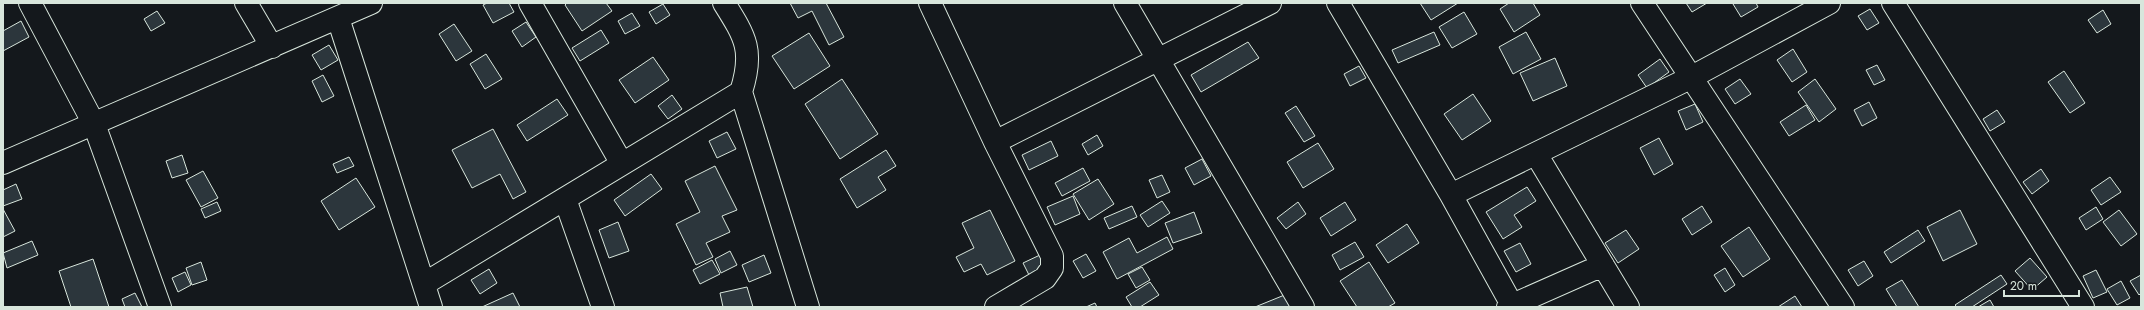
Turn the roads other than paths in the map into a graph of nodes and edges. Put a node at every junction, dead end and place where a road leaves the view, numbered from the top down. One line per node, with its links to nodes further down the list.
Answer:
1 (30, 3): 18 (street)
2 (246, 3): 14 (street)
3 (371, 3): 13 (street)
4 (530, 3): 22 (street)
5 (724, 3): 17 (street)
6 (930, 3): 19 (street)
7 (1125, 3): 15 (street)
8 (1270, 3): 15 (street)
9 (1338, 3): 23 (street)
10 (1642, 3): 16 (street)
11 (1829, 3): 16 (street)
12 (1893, 3): 36 (street)
13 (338, 18): 14 (street); 26 (street)
14 (272, 47): 18 (street)
15 (1158, 60): 19 (street); 33 (street)
16 (1690, 78): 20 (street); 35 (street)
17 (741, 92): 22 (street); 31 (street)
18 (94, 124): 21 (street); 28 (street)
19 (995, 142): 32 (street)
20 (1536, 154): 23 (street); 25 (street)
21 (3, 163)
22 (622, 164): 24 (street)
23 (1451, 195): 27 (street)
24 (565, 199): 26 (street); 30 (street)
25 (1603, 265): 27 (street); 34 (street)
26 (424, 284): 29 (street)
27 (1510, 306)
28 (160, 307)
29 (431, 307)
30 (603, 307)
31 (808, 307)
32 (996, 307)
33 (1303, 307)
34 (1628, 307)
35 (1843, 307)
36 (2083, 307)

